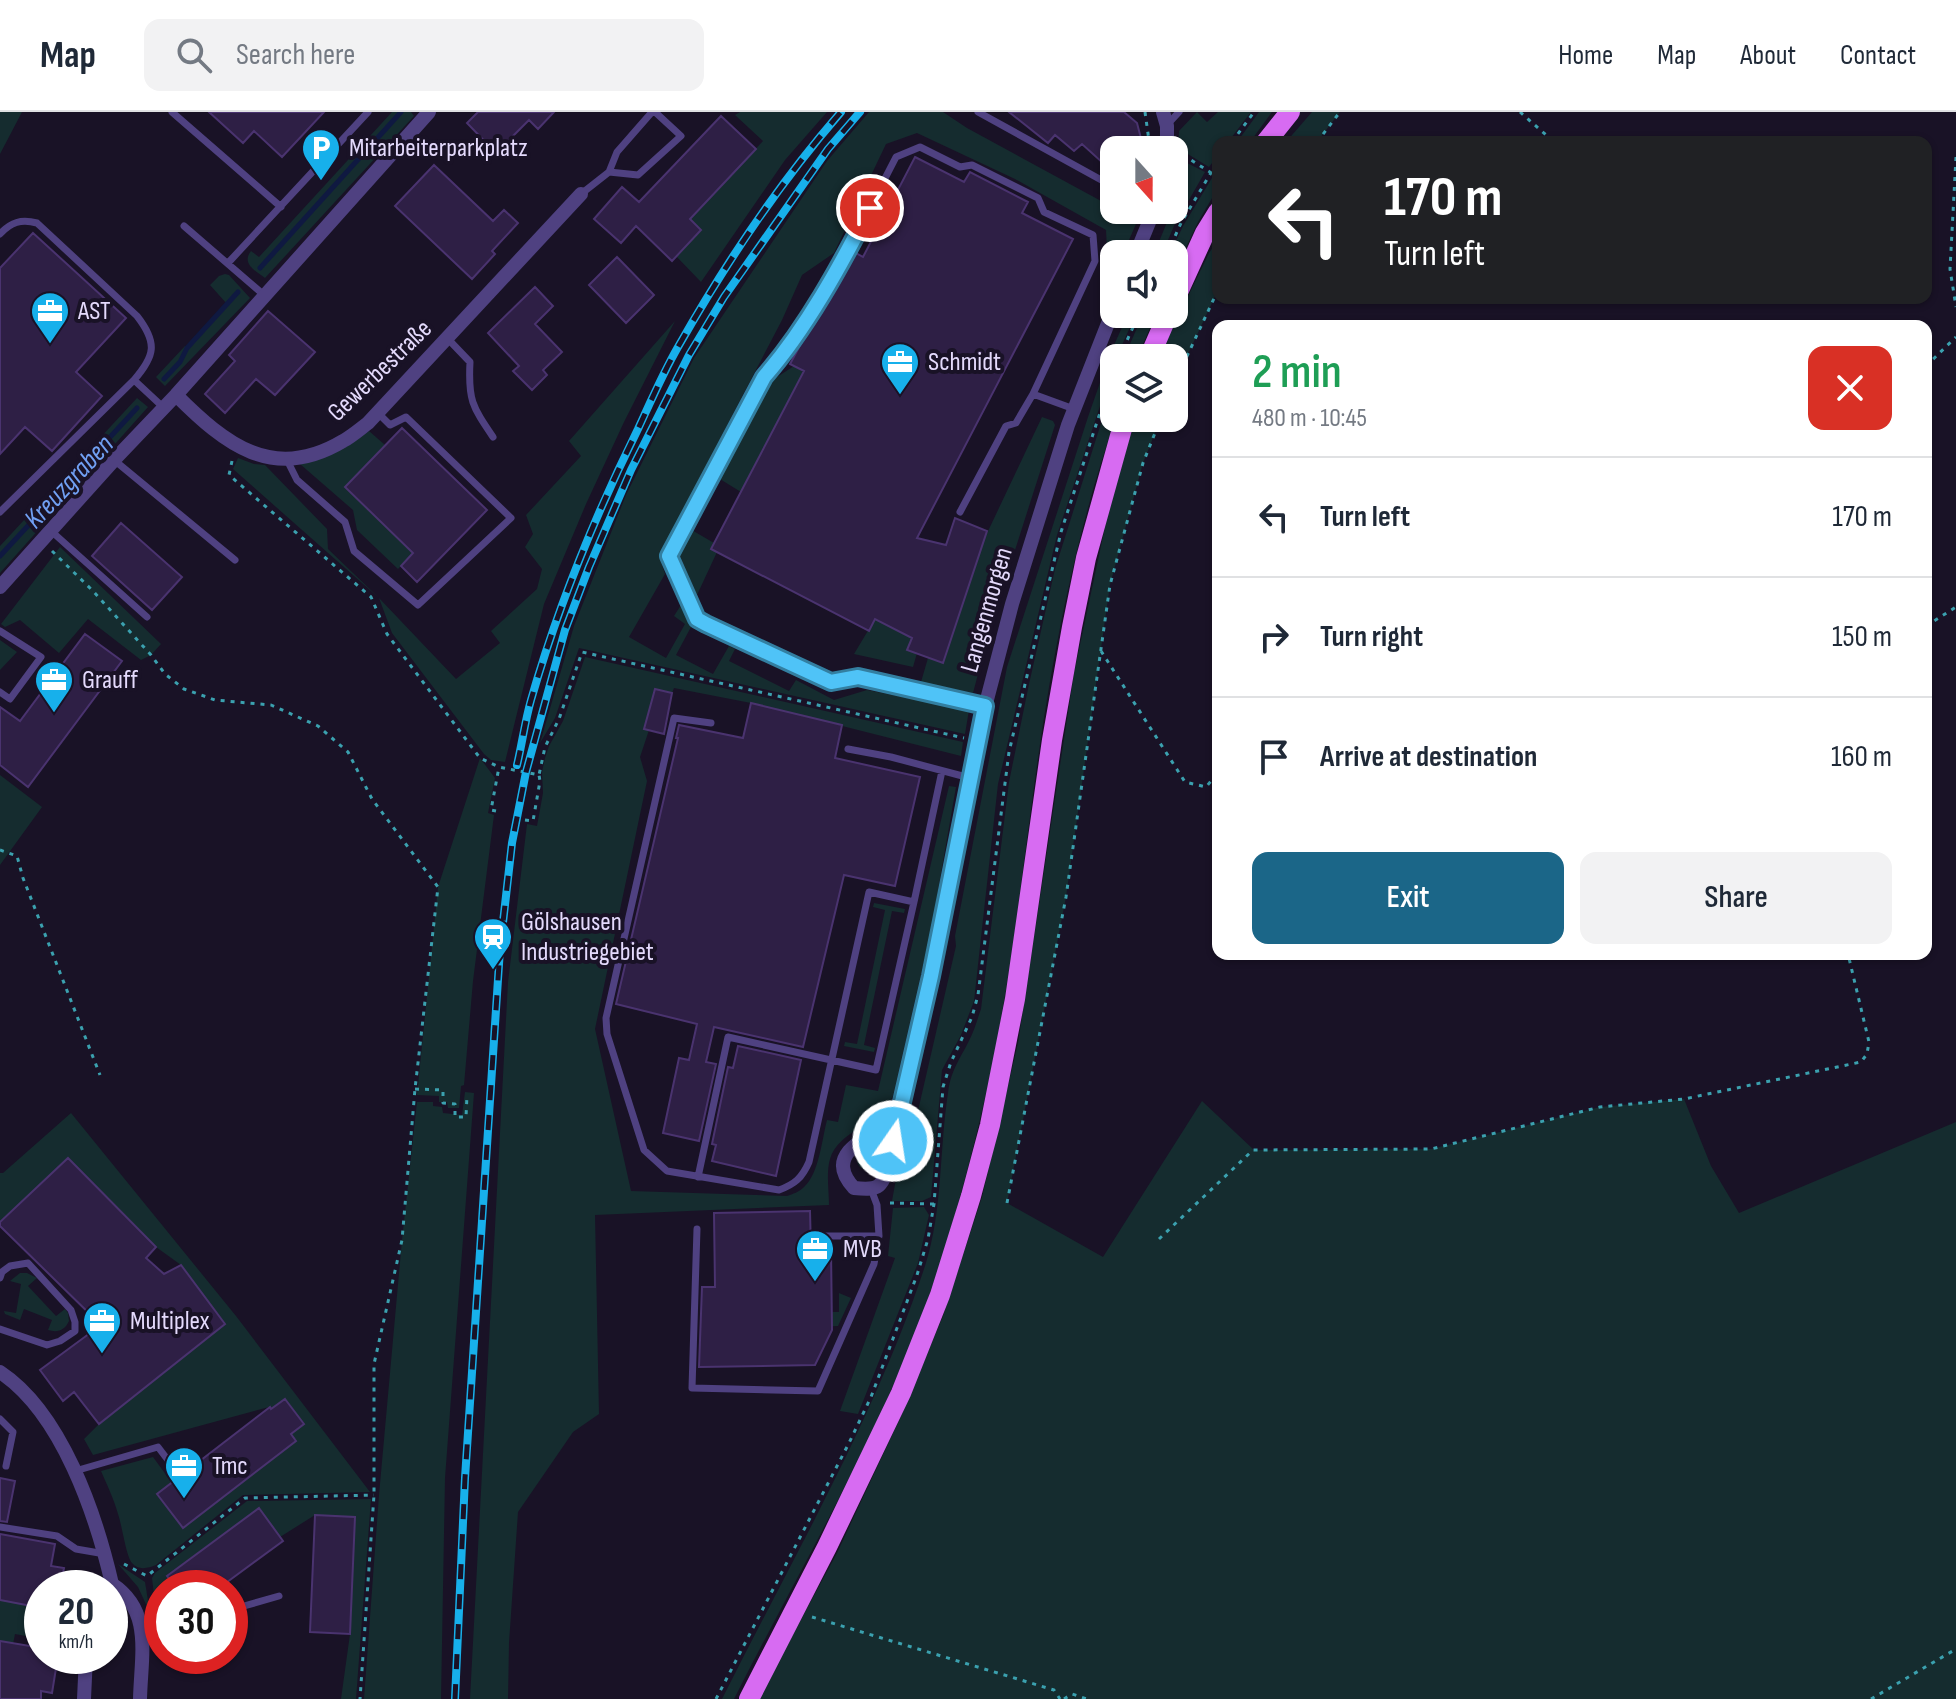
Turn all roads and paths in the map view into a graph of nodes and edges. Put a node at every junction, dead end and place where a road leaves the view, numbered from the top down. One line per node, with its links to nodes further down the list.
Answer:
1 (172, 112): 25 (lane)
2 (368, 112): 25 (lane)
3 (654, 112): 21 (lane); 21 (lane)
4 (978, 112): 23 (lane)
5 (1145, 112): 13 (path)
6 (1179, 112): 12 (lane)
7 (1254, 112): 14 (path)
8 (1290, 112): 15 (main road)
9 (1340, 112): 16 (path)
10 (1520, 112): 17 (path)
11 (426, 113): 32 (street)
12 (1165, 119)
13 (1148, 136)
14 (1236, 136)
15 (1271, 136)
16 (1322, 136)
17 (1547, 136)
18 (1956, 157): 34 (path)
19 (1188, 159): 22 (path)
20 (1212, 169): 22 (path)
21 (609, 172): 24 (lane)
22 (1210, 172): 29 (path)
23 (1100, 179)
24 (581, 194): 37 (street, Gewerbestraße)
25 (281, 207): 30 (lane)
26 (1212, 222): 31 (main road)
27 (184, 226): 30 (lane)
28 (0, 234): 40 (lane)
29 (1173, 240)
30 (228, 263): 32 (lane)
31 (1188, 270)
32 (265, 296): 42 (street)
33 (1212, 303): 38 (path)
34 (1956, 307)
35 (1106, 328): 44 (street, Langenmorgen)
36 (1956, 337): 39 (path)
37 (448, 339): 45 (street, Gewerbestraße); 49 (lane)
38 (1188, 354)
39 (1932, 360)
40 (134, 380): 43 (lane); 53 (lane)
41 (1033, 394): 44 (lane); 54 (lane); 64 (lane)
42 (176, 395): 43 (street); 50 (street, Gewerbestraße)
43 (164, 408): 51 (street)
44 (1074, 409): 64 (street, Langenmorgen)
45 (378, 413): 52 (street, Gewerbestraße); 52 (lane)
46 (1100, 413): 86 (path)
47 (1121, 432): 113 (main road)
48 (1155, 432): 62 (path)
49 (493, 437)
50 (235, 445): 52 (street, Gewerbestraße); 68 (path)
51 (114, 460): 55 (street); 56 (lane)
52 (287, 460)
53 (0, 512)
54 (960, 512)
55 (46, 535): 57 (street); 59 (lane); 80 (path)
56 (235, 560)
57 (0, 587)
58 (1956, 607): 60 (path)
59 (147, 617)
60 (1932, 622)
61 (0, 631): 63 (lane)
62 (1101, 651): 72 (path); 85 (path)
63 (0, 692)
64 (985, 706): 66 (street, Langenmorgen)
65 (711, 723): 83 (lane)
66 (977, 741): 70 (path); 71 (street, Langenmorgen)
67 (848, 749): 69 (lane)
68 (499, 767): 70 (path); 73 (path)
69 (942, 771): 71 (lane); 76 (lane)
70 (539, 775): 74 (path)
71 (970, 778): 82 (street, Langenmorgen)
72 (1212, 780)
73 (496, 811)
74 (525, 820)
75 (0, 850): 79 (path)
76 (914, 902): 78 (lane); 78 (lane)
77 (1849, 960): 90 (path)
78 (833, 1060): 83 (lane); 83 (lane)
79 (100, 1075)
80 (415, 1089): 81 (path); 98 (path)
81 (467, 1095)
82 (898, 1121): 84 (street, Langenmorgen); 84 (street)
83 (698, 1177)
84 (875, 1188): 86 (path); 89 (lane)
85 (1007, 1203)
86 (934, 1204): 112 (path)
87 (697, 1229): 89 (lane)
88 (823, 1236): 89 (lane)
89 (879, 1236)
90 (1159, 1239)
91 (0, 1278): 92 (lane)
92 (0, 1329)
93 (0, 1372): 97 (street)
94 (0, 1419): 95 (lane)
95 (6, 1466)
96 (174, 1468): 97 (lane)
97 (75, 1471): 100 (street)
98 (374, 1495): 100 (path); 111 (path)
99 (0, 1527): 100 (lane)
100 (105, 1554): 101 (street)
101 (107, 1570)
102 (279, 1596): 104 (lane)
103 (128, 1597): 106 (street)
104 (248, 1605)
105 (820, 1619): 114 (path)
106 (142, 1635): 110 (street)
107 (1956, 1649): 116 (path)
108 (85, 1674): 109 (street)
109 (84, 1699)
110 (140, 1699)
111 (360, 1699)
112 (716, 1699)
113 (749, 1699)
114 (1062, 1699): 115 (path)
115 (1087, 1699)
116 (1871, 1699)

